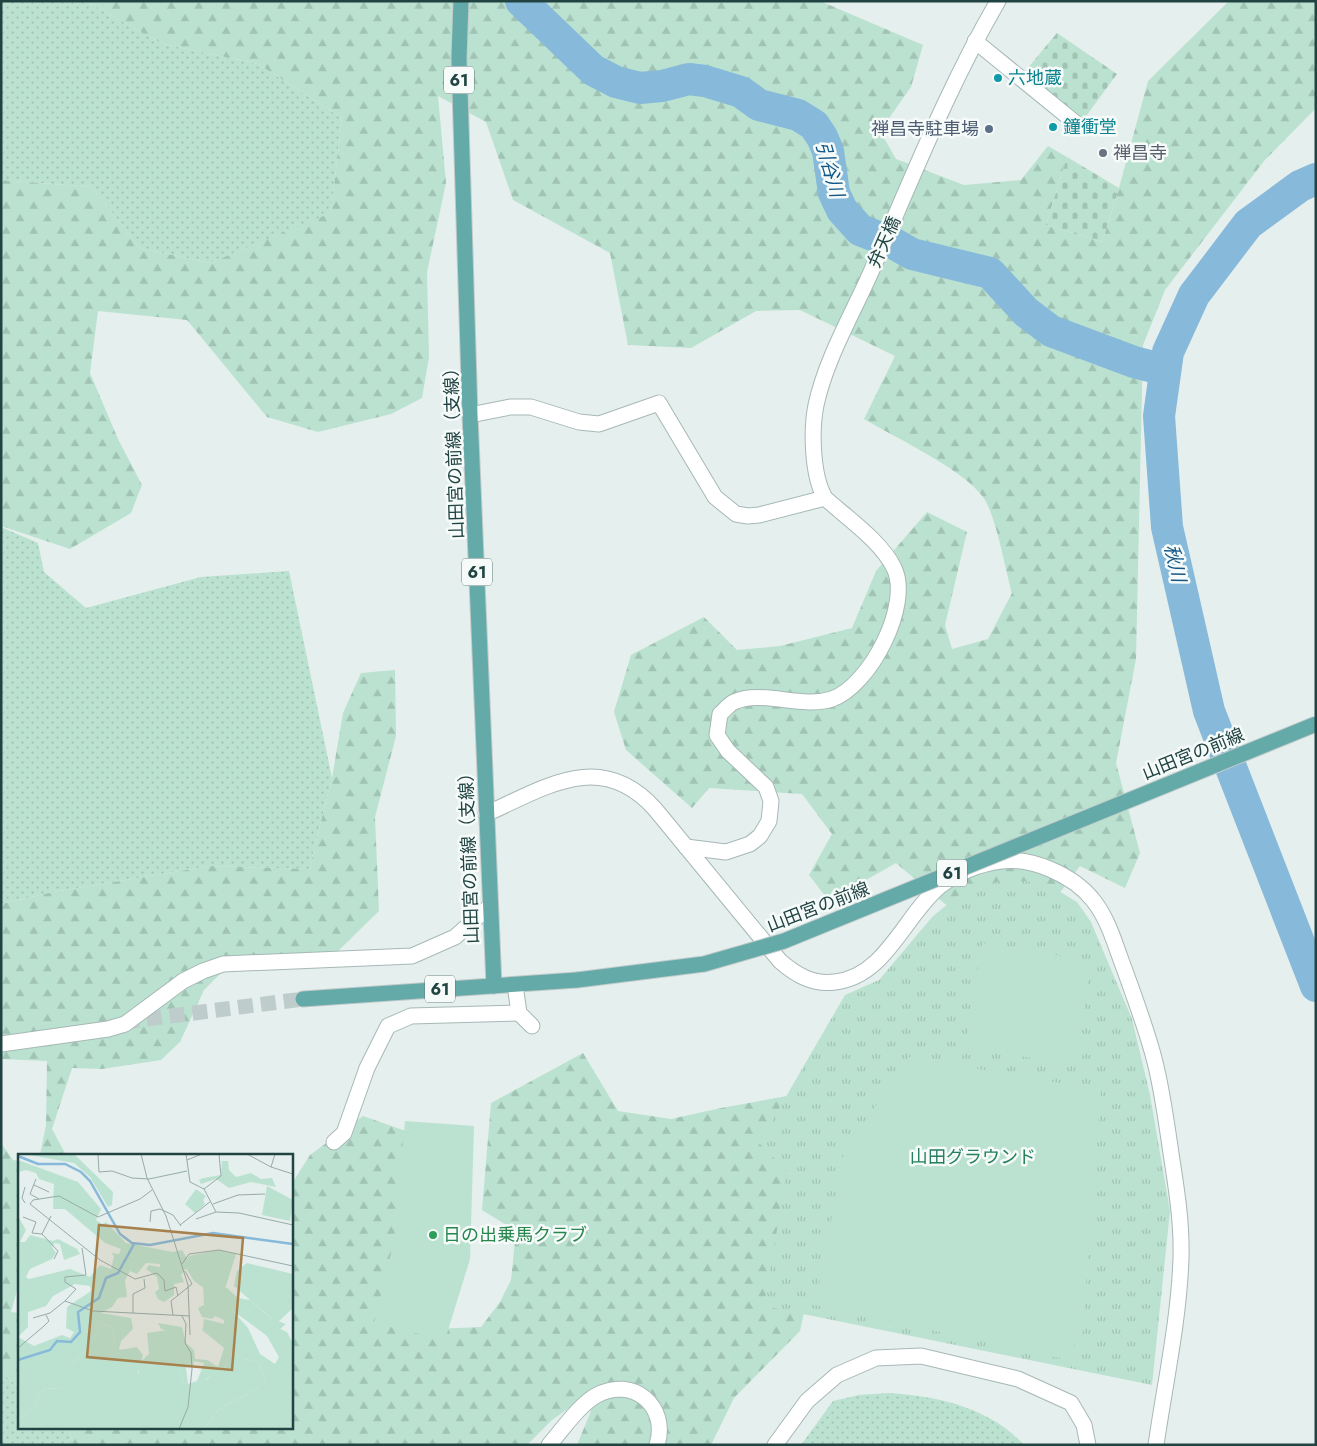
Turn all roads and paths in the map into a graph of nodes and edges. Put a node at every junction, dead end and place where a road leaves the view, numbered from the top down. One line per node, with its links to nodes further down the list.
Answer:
1 (461, 1): 5 (main road, 山田宮の前線（支線） / 61)
2 (998, 1): 3 (street, 弁天橋)
3 (975, 41): 4 (street); 6 (street, 弁天橋)
4 (1078, 125)
5 (470, 415): 6 (street); 8 (main road, 山田宮の前線（支線） / 61)
6 (826, 498): 9 (street)
7 (1316, 724): 11 (main road, 山田宮の前線 / 61, bridge)
8 (486, 814): 9 (street); 10 (main road, 山田宮の前線（支線） / 61)
9 (686, 847): 22 (street)
10 (490, 906): 12 (main road, 山田宮の前線（支線） / 61); 16 (street)
11 (515, 985): 12 (main road, 山田宮の前線 / 61); 14 (street)
12 (494, 986): 13 (main road, 山田宮の前線 / 61)
13 (303, 1000)
14 (519, 1013): 15 (street); 17 (street)
15 (532, 1026)
16 (1, 1044)
17 (334, 1142)
18 (549, 1445): 19 (street)
19 (658, 1445)
20 (775, 1445): 21 (street)
21 (1088, 1445)
22 (1156, 1445)

